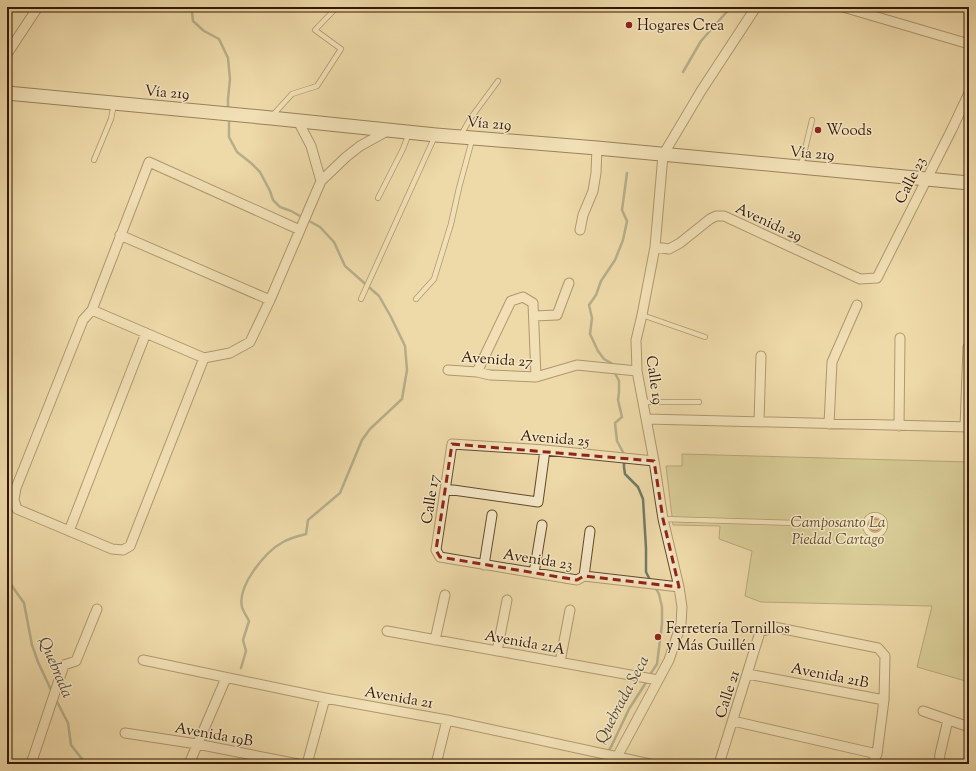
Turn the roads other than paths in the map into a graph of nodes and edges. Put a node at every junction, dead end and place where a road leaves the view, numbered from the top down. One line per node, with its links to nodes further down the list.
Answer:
1 (38, 7): 6 (street)
2 (337, 7): 11 (lane)
3 (756, 7): 19 (street, Calle 19)
4 (843, 7): 5 (street)
5 (969, 44)
6 (7, 54)
7 (498, 81): 17 (lane)
8 (7, 93): 10 (main road, Vía 219)
9 (969, 93): 22 (street, Calle 23)
10 (114, 103): 11 (main road, Vía 219); 20 (lane)
11 (271, 118): 13 (main road, Vía 219)
12 (812, 120): 21 (lane)
13 (298, 121): 14 (main road, Vía 219); 23 (street)
14 (389, 130): 15 (main road, Vía 219); 23 (street)
15 (410, 132): 16 (main road, Vía 219); 25 (lane)
16 (436, 135): 17 (main road, Vía 219); 32 (lane)
17 (466, 138): 18 (main road, Vía 219); 33 (lane)
18 (597, 148): 19 (main road, Vía 219); 27 (street)
19 (663, 155): 21 (main road, Vía 219); 29 (street, Calle 19)
20 (94, 160)
21 (801, 168): 22 (main road, Vía 219)
22 (926, 179): 24 (main road, Vía 219); 30 (street, Calle 23)
23 (321, 181): 26 (street)
24 (969, 184)
25 (378, 198)
26 (300, 230): 28 (street); 34 (street)
27 (580, 230)
28 (120, 235): 34 (street); 36 (street)
29 (655, 247): 30 (street, Avenida 29); 37 (street, Calle 19)
30 (877, 278)
31 (569, 283): 38 (street)
32 (361, 299)
33 (416, 299)
34 (270, 300): 44 (street)
35 (857, 305): 53 (street)
36 (92, 310): 39 (street); 64 (street)
37 (642, 315): 40 (lane); 46 (street, Calle 19)
38 (534, 316): 47 (street); 48 (street)
39 (146, 333): 44 (street); 64 (street)
40 (705, 337)
41 (900, 338): 54 (street)
42 (968, 347): 55 (street)
43 (761, 356): 52 (street)
44 (204, 358): 64 (street)
45 (448, 370): 47 (street, Avenida 27)
46 (637, 371): 48 (street, Avenida 27); 49 (street, Calle 19)
47 (477, 372): 48 (street, Avenida 27)
48 (536, 377)
49 (643, 402): 50 (lane); 51 (street, Calle 19)
50 (699, 402)
51 (647, 420): 52 (street); 58 (street, Calle 19)
52 (759, 422): 53 (street)
53 (829, 424): 54 (street)
54 (899, 426): 55 (street)
55 (967, 427)
56 (452, 444): 57 (street, Avenida 25); 59 (street, Calle 17)
57 (545, 450): 58 (street, Avenida 25); 59 (street)
58 (654, 461): 61 (street, Calle 19)
59 (446, 489): 66 (street, Calle 17)
60 (492, 515): 67 (street)
61 (662, 519): 63 (lane); 70 (street, Calle 19)
62 (542, 524): 68 (street)
63 (865, 525): 63 (lane)
64 (69, 531)
65 (590, 531): 69 (street)
66 (440, 557): 67 (street, Avenida 23)
67 (484, 565): 68 (street, Avenida 23)
68 (534, 573): 69 (street, Avenida 23)
69 (584, 576): 70 (street, Avenida 23)
70 (679, 587): 82 (street, Calle 19)
71 (445, 595): 76 (street)
72 (507, 600): 77 (street)
73 (97, 609): 94 (street)
74 (570, 610): 79 (street)
75 (387, 631): 76 (street, Avenida 21A)
76 (435, 640): 77 (street, Avenida 21A)
77 (497, 651): 79 (street, Avenida 21A)
78 (143, 660): 81 (street, Avenida 21)
79 (560, 662): 82 (street, Avenida 21A)
80 (748, 674): 84 (street, Avenida 21B); 84 (street, Calle 21); 87 (street, Calle 21)
81 (226, 678): 83 (street, Avenida 21); 91 (street)
82 (658, 680): 93 (street, Calle 19)
83 (325, 698): 86 (street, Avenida 21); 97 (street)
84 (884, 700): 92 (street)
85 (923, 711): 88 (street)
86 (447, 720): 93 (street, Avenida 21); 98 (street)
87 (733, 720): 92 (street); 100 (street, Calle 21)
88 (948, 720): 89 (street); 102 (street)
89 (969, 727)
90 (125, 733): 91 (street, Avenida 19B)
91 (198, 744): 95 (street); 96 (street, Avenida 19B)
92 (877, 754): 101 (street)
93 (614, 760): 99 (street, Avenida 21)
94 (31, 764)
95 (189, 764)
96 (298, 764)
97 (307, 764)
98 (436, 764)
99 (650, 764)
100 (719, 764)
101 (872, 764)
102 (940, 764)

